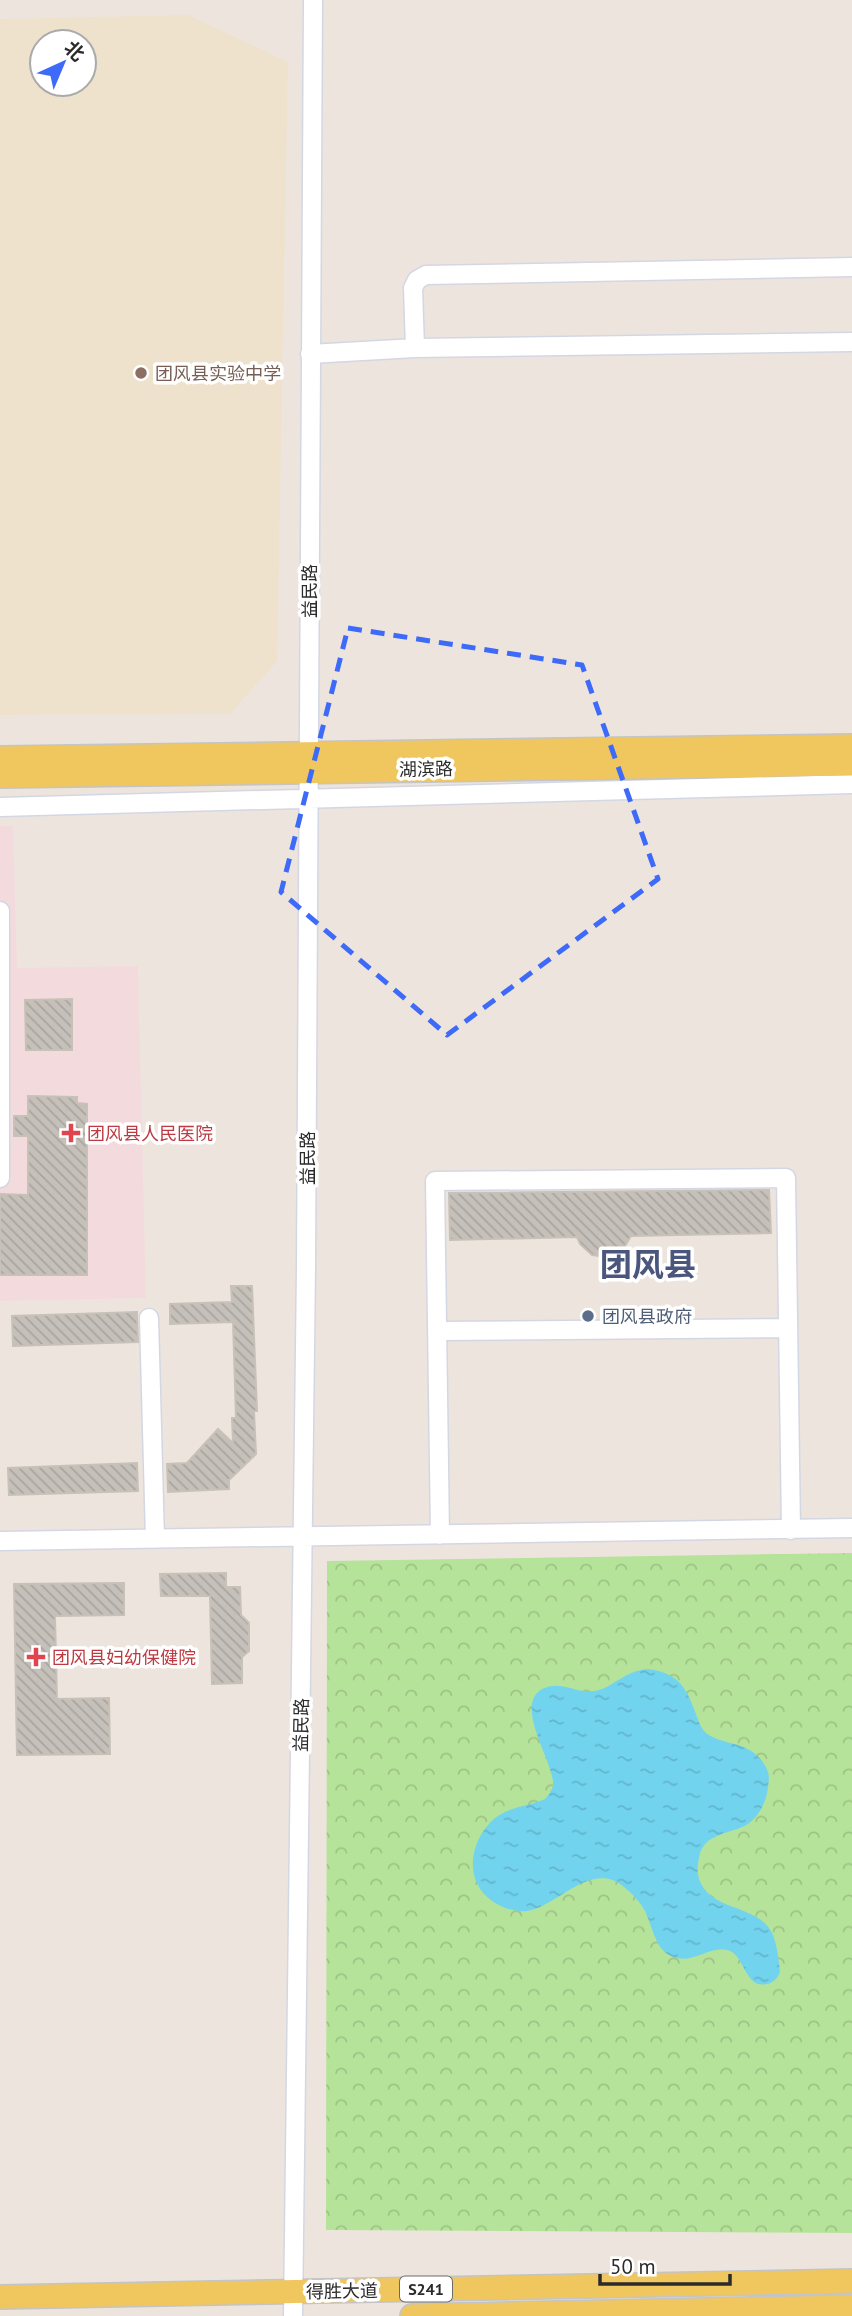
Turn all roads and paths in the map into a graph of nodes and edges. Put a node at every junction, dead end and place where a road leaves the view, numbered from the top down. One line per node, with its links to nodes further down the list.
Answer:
1 (313, 0): 5 (street, 益民路)
2 (852, 267): 4 (street)
3 (852, 342): 4 (street)
4 (415, 348): 5 (street)
5 (310, 354): 8 (street, 益民路)
6 (852, 746): 8 (main road, 湖滨路)
7 (0, 758): 8 (main road, 湖滨路)
8 (309, 762): 9 (main road, 湖滨路); 10 (main road, 湖滨路); 12 (street, 益民路)
9 (852, 764)
10 (0, 776)
11 (852, 784): 12 (street)
12 (308, 799): 13 (street); 23 (street, 益民路)
13 (0, 807)
14 (0, 911): 15 (street)
15 (0, 1058): 16 (street)
16 (0, 1178)
17 (149, 1318): 24 (street)
18 (788, 1328): 19 (street); 19 (street); 21 (street)
19 (437, 1331): 22 (street)
20 (852, 1528): 21 (street)
21 (791, 1530): 22 (street)
22 (440, 1535): 23 (street)
23 (303, 1537): 24 (street); 27 (street, 益民路)
24 (155, 1539): 25 (street)
25 (0, 1541)
26 (852, 2281): 27 (main road, 得胜大道 / S241)
27 (294, 2292): 28 (main road, 得胜大道 / S241); 31 (street, 益民路)
28 (0, 2297)
29 (852, 2307): 30 (main road, S241)
30 (665, 2314): 32 (main road, S241)
31 (293, 2316)
32 (412, 2316)

